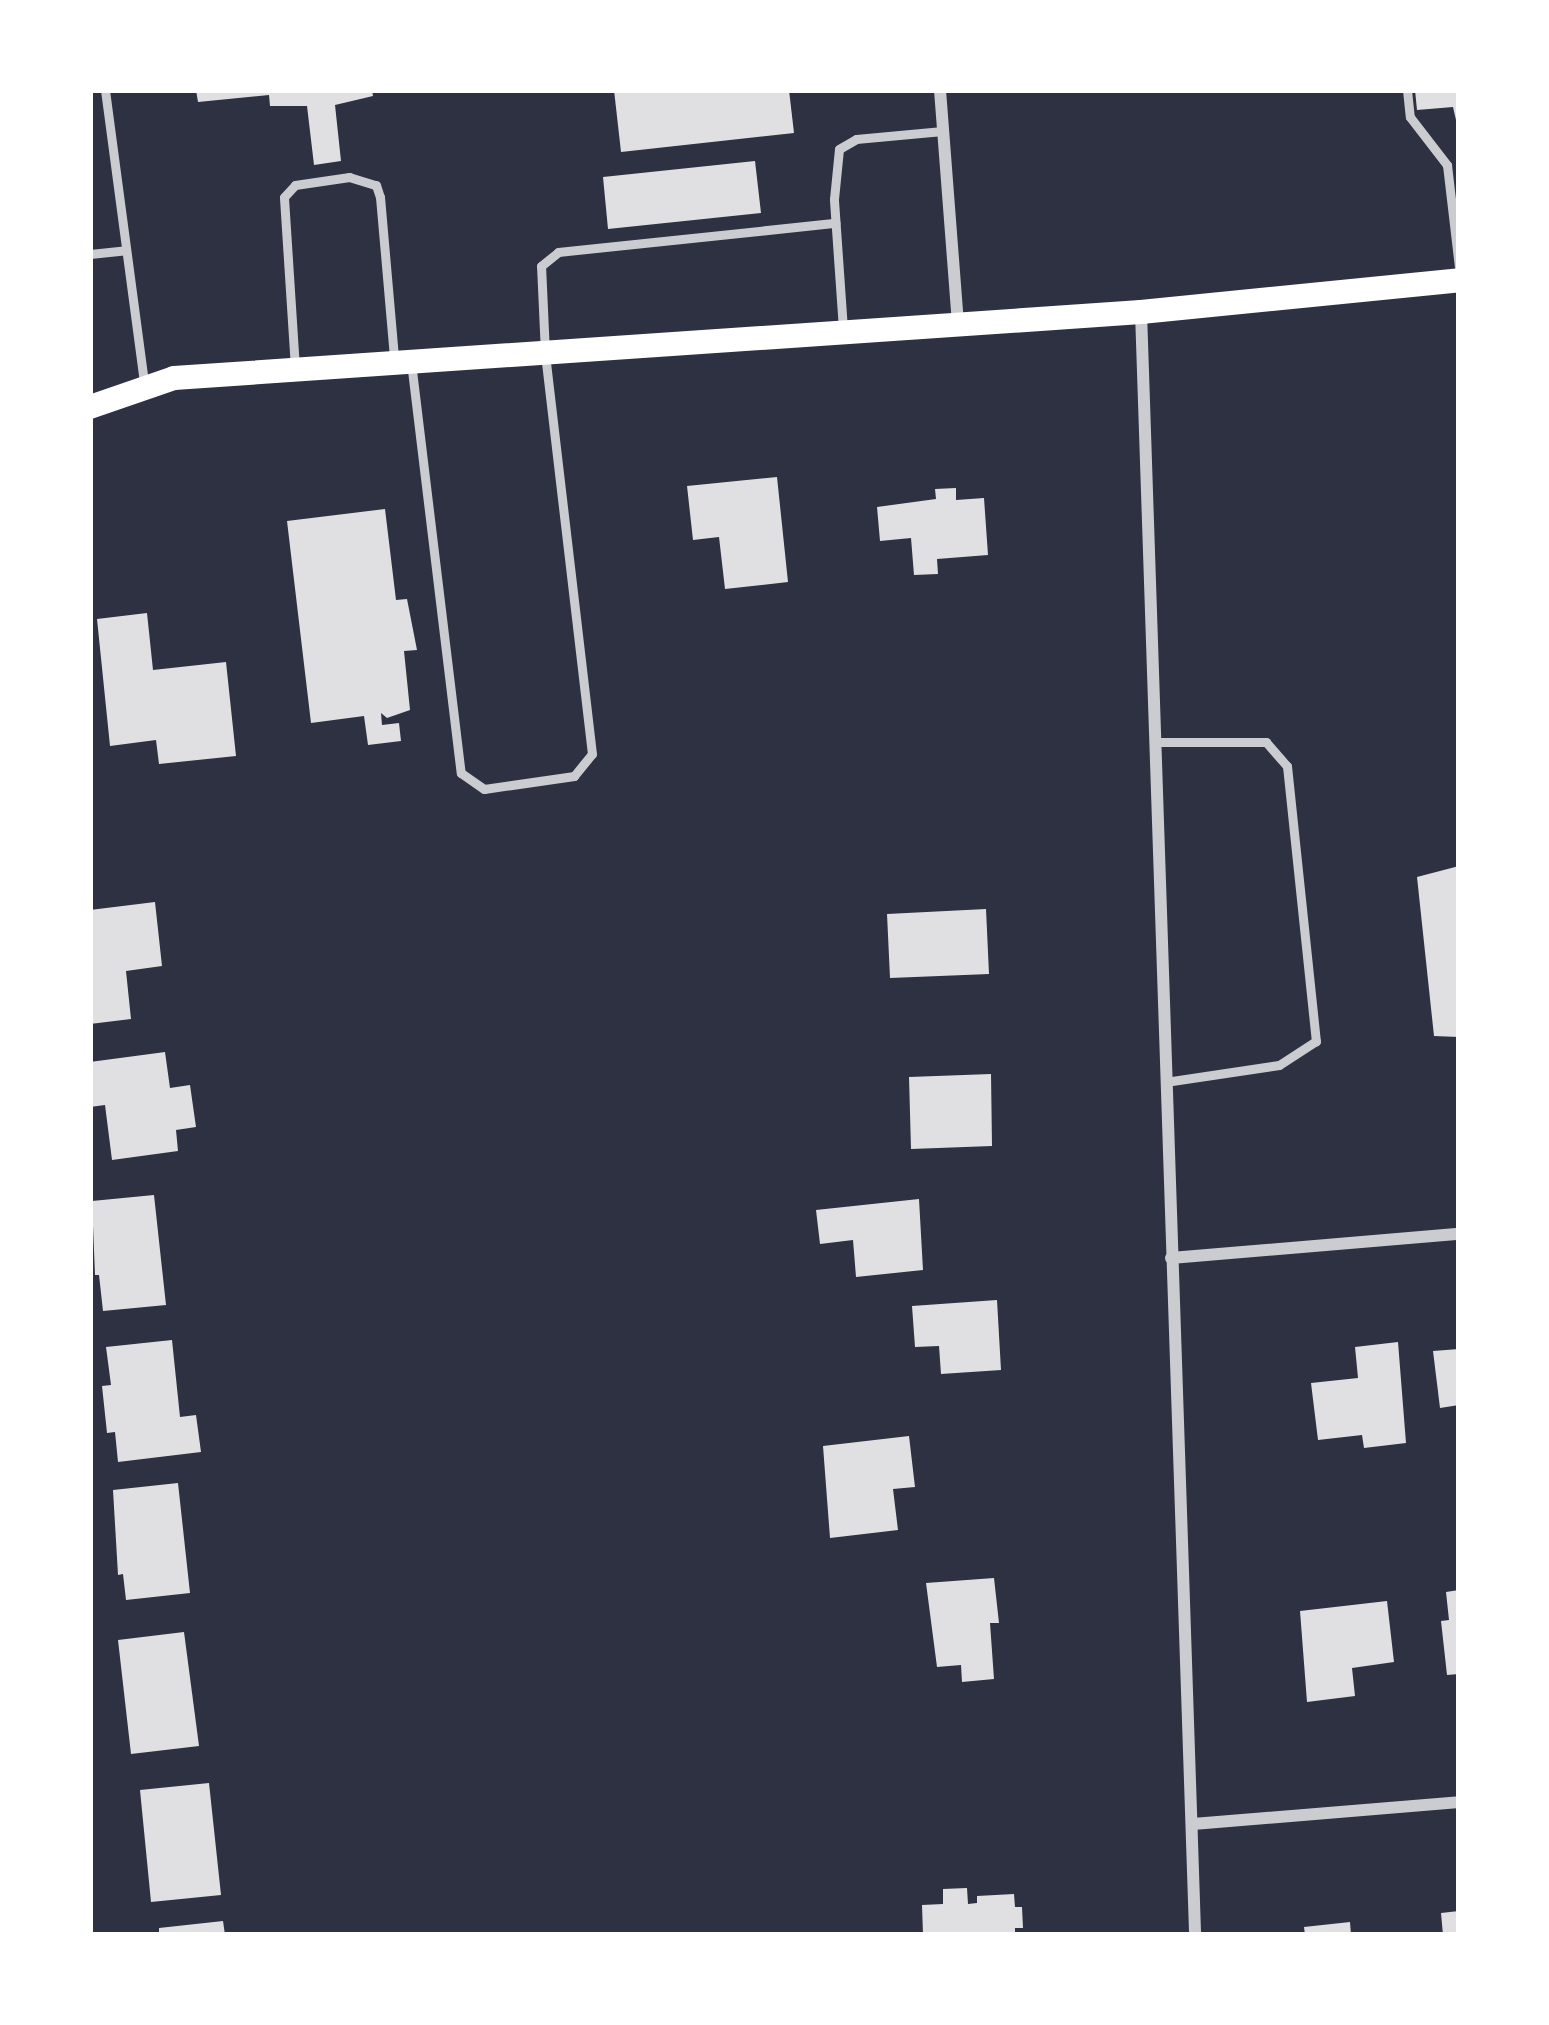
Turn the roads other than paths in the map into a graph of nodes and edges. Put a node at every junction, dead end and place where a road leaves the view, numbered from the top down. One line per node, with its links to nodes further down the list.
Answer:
1 (105, 90): 6 (lane)
2 (940, 90): 4 (street)
3 (1407, 90): 8 (lane)
4 (943, 131): 5 (lane); 11 (street)
5 (836, 223): 12 (lane); 13 (lane)
6 (126, 250): 7 (lane); 16 (lane)
7 (90, 254)
8 (1459, 267)
9 (1459, 280): 10 (main road)
10 (1141, 312): 11 (main road); 18 (street)
11 (958, 326): 12 (main road)
12 (843, 334): 13 (main road)
13 (545, 353): 14 (main road); 14 (lane)
14 (403, 363): 15 (main road); 15 (lane)
15 (296, 370): 16 (main road)
16 (145, 388): 17 (main road)
17 (90, 407)
18 (1155, 742): 19 (street); 19 (lane)
19 (1165, 1082): 21 (street)
20 (1459, 1234): 21 (street)
21 (1171, 1258): 23 (street)
22 (1459, 1802): 23 (street)
23 (1193, 1824): 24 (street)
24 (1195, 1935)

